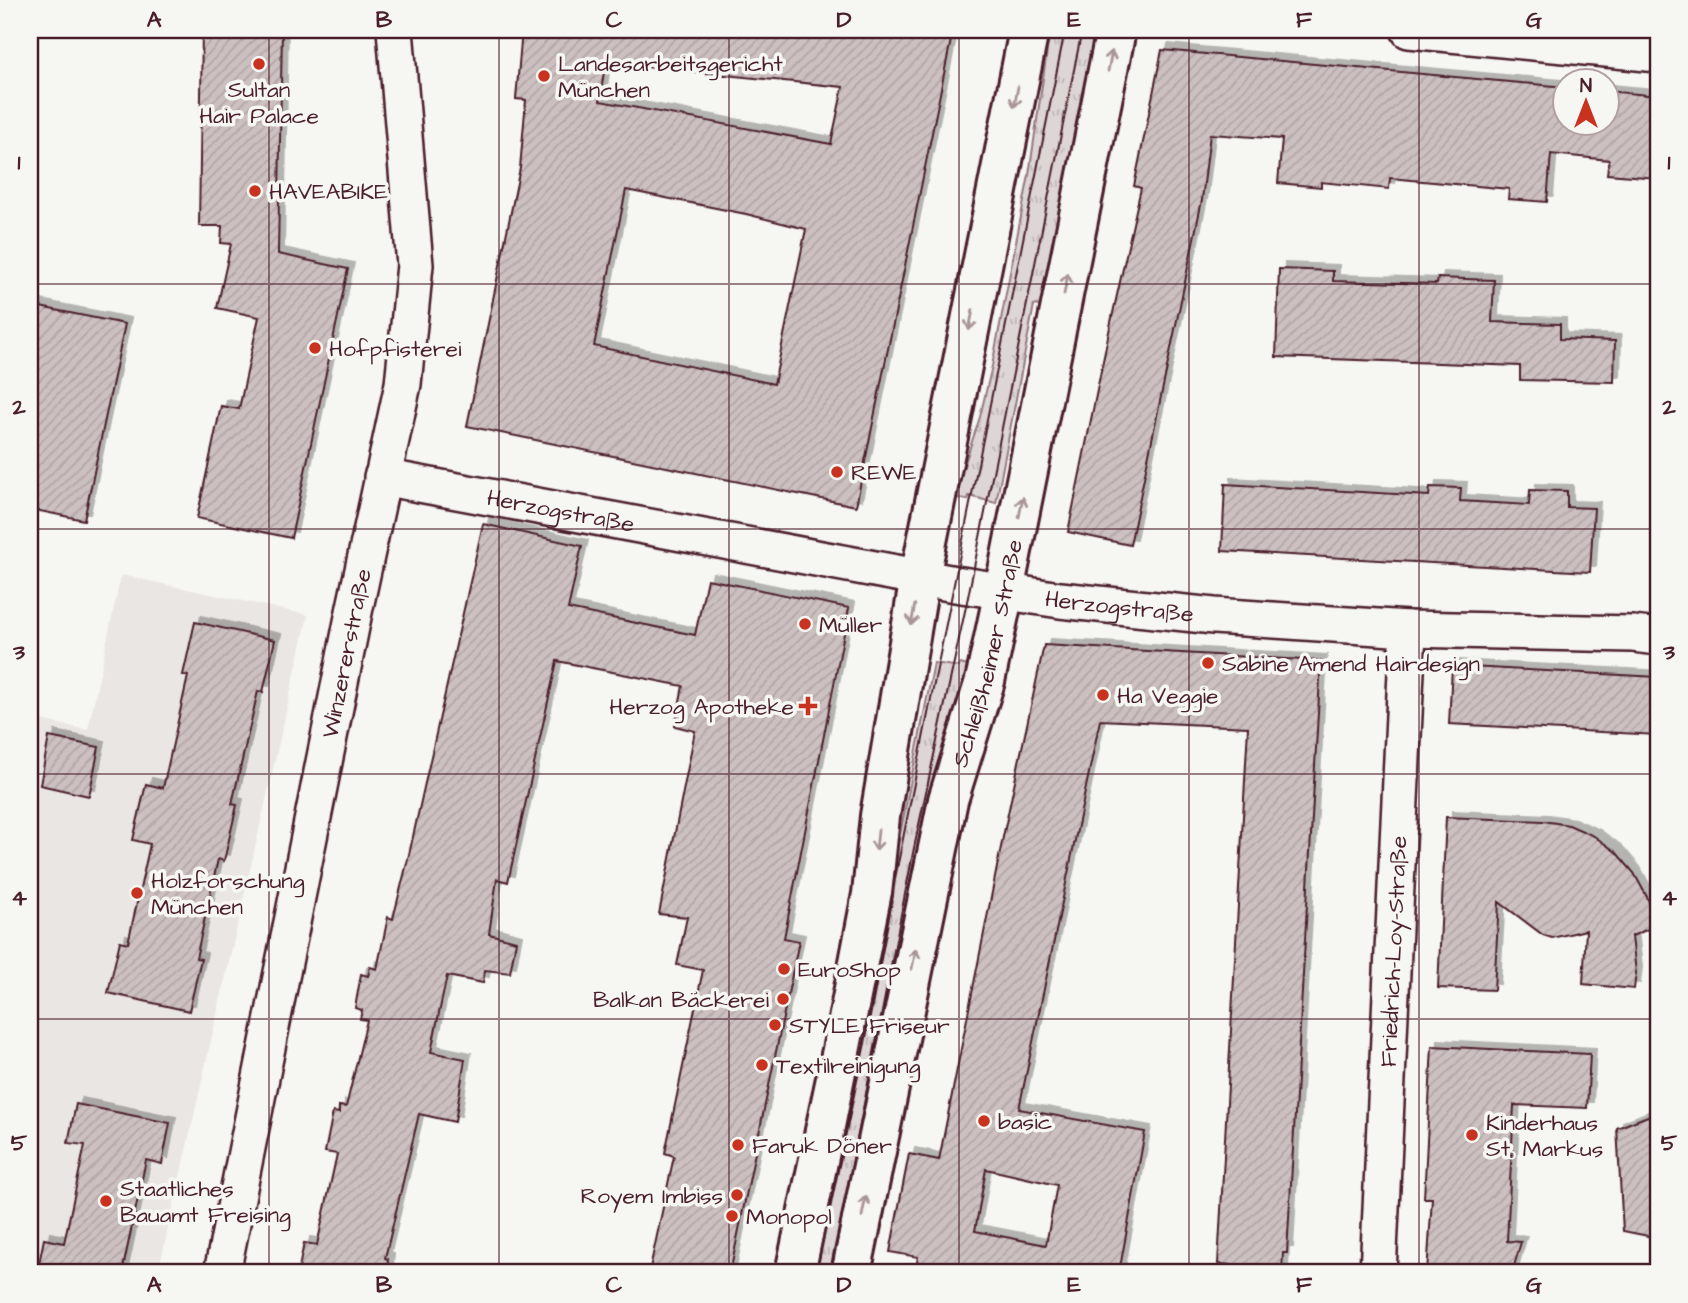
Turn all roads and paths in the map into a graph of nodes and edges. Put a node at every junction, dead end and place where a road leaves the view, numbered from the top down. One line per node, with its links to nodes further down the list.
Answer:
1 (395, 30): 6 (street, Winzererstraße)
2 (1029, 30): 7 (main road, one-way to 7)
3 (1116, 30): 8 (main road, Schleißheimer Straße, one-way to 3)
4 (1409, 30): 5 (street)
5 (1658, 54)
6 (382, 477): 7 (street, Herzogstraße); 11 (street, Winzererstraße)
7 (920, 577): 8 (street, Herzogstraße); 12 (main road, one-way to 12)
8 (1004, 591): 9 (street, Herzogstraße); 13 (main road, Schleißheimer Straße, one-way to 8)
9 (1408, 629): 10 (street, Herzogstraße); 14 (street, Friedrich-Loy-Straße)
10 (1658, 637)
11 (222, 1273)
12 (795, 1273)
13 (851, 1273)
14 (1378, 1273)

